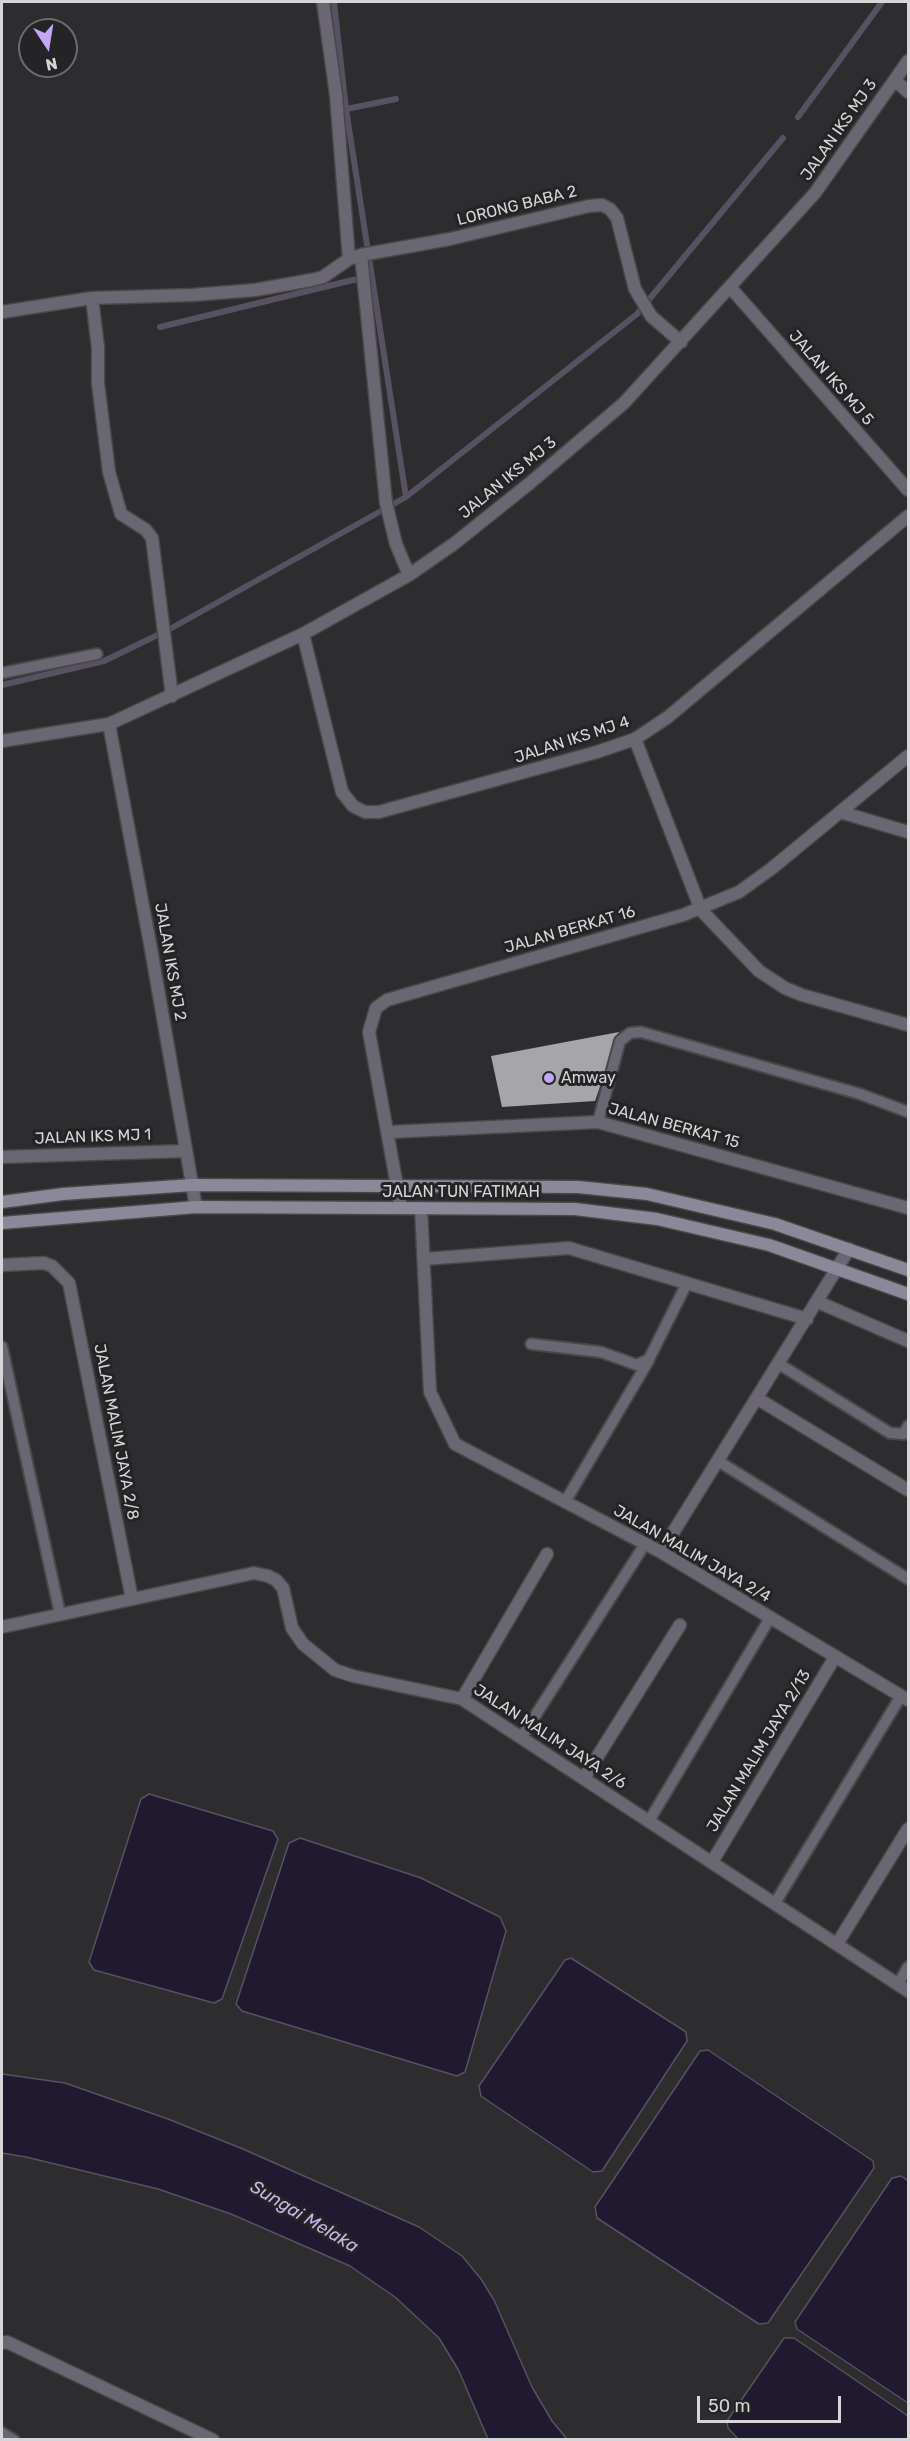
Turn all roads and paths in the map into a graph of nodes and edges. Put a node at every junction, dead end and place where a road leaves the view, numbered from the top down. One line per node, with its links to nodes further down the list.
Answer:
1 (323, 2): 6 (street)
2 (909, 61): 3 (street, JALAN IKS MJ 3)
3 (895, 80): 4 (street); 7 (street, JALAN IKS MJ 3)
4 (909, 92)
5 (362, 255): 6 (street, LORONG BABA 2); 10 (street, LORONG BABA 2); 13 (street)
6 (349, 259): 8 (street, LORONG BABA 2)
7 (730, 287): 10 (street, JALAN IKS MJ 3); 11 (street, JALAN IKS MJ 5)
8 (92, 298): 9 (street, LORONG BABA 2); 17 (street)
9 (2, 312)
10 (681, 342): 13 (street, JALAN IKS MJ 3)
11 (909, 490)
12 (909, 516): 19 (street, JALAN IKS MJ 4)
13 (409, 576): 14 (street, JALAN IKS MJ 3)
14 (303, 634): 17 (street, JALAN IKS MJ 3); 19 (street, JALAN IKS MJ 4)
15 (97, 654): 16 (lane)
16 (2, 673)
17 (172, 696): 18 (street, JALAN IKS MJ 3)
18 (109, 724): 20 (street, JALAN IKS MJ 3); 29 (street, JALAN IKS MJ 2)
19 (635, 739): 24 (street)
20 (2, 741)
21 (909, 756): 22 (street, JALAN BERKAT 16)
22 (840, 812): 23 (street); 24 (street, JALAN BERKAT 16)
23 (909, 832)
24 (701, 910): 25 (street); 28 (street, JALAN BERKAT 16)
25 (909, 1024)
26 (909, 1112): 27 (lane)
27 (598, 1122): 28 (street, JALAN BERKAT 15); 37 (street, JALAN BERKAT 15)
28 (389, 1132): 32 (street, JALAN BERKAT 16)
29 (185, 1151): 30 (street, JALAN IKS MJ 1); 31 (street, JALAN IKS MJ 2)
30 (2, 1156)
31 (192, 1185): 32 (main road, JALAN TUN FATIMAH); 33 (main road, JALAN TUN FATIMAH); 34 (street, JALAN IKS MJ 2)
32 (398, 1187): 35 (street, JALAN BERKAT 16); 39 (main road, JALAN TUN FATIMAH)
33 (2, 1202)
34 (196, 1207): 35 (main road, JALAN TUN FATIMAH); 38 (main road, JALAN TUN FATIMAH)
35 (401, 1208): 36 (main road, JALAN TUN FATIMAH)
36 (421, 1208): 40 (street); 42 (main road, JALAN TUN FATIMAH)
37 (909, 1208)
38 (2, 1222)
39 (849, 1249): 42 (street); 43 (main road, JALAN TUN FATIMAH)
40 (424, 1259): 44 (street); 57 (street, JALAN MALIM JAYA 2/4)
41 (2, 1265): 62 (street, JALAN MALIM JAYA 2/8)
42 (839, 1269): 45 (main road, JALAN TUN FATIMAH); 46 (street)
43 (909, 1270)
44 (687, 1283): 47 (street); 51 (lane)
45 (909, 1294)
46 (819, 1302): 47 (street); 48 (street)
47 (807, 1319): 52 (street)
48 (909, 1341)
49 (531, 1344): 51 (lane)
50 (2, 1347): 63 (lane)
51 (649, 1359): 57 (lane)
52 (779, 1364): 53 (street); 54 (lane)
53 (758, 1399): 55 (street); 56 (street)
54 (909, 1426)
55 (718, 1461): 59 (street); 61 (lane)
56 (909, 1490)
57 (565, 1502): 58 (street, JALAN MALIM JAYA 2/4)
58 (645, 1544): 59 (street, JALAN MALIM JAYA 2/4); 70 (lane)
59 (661, 1552): 64 (street, JALAN MALIM JAYA 2/4)
60 (548, 1554): 69 (street)
61 (909, 1579)
62 (132, 1599): 63 (street, JALAN MALIM JAYA 2/6); 69 (street, JALAN MALIM JAYA 2/6)
63 (60, 1614): 66 (street, JALAN MALIM JAYA 2/6)
64 (770, 1618): 67 (street, JALAN MALIM JAYA 2/4); 72 (lane)
65 (680, 1625): 71 (street)
66 (2, 1627)
67 (836, 1657): 68 (street, JALAN MALIM JAYA 2/4); 74 (street, JALAN MALIM JAYA 2/13)
68 (905, 1698): 75 (lane)
69 (462, 1699): 70 (street, JALAN MALIM JAYA 2/6)
70 (521, 1738): 71 (street, JALAN MALIM JAYA 2/6)
71 (584, 1778): 72 (street, JALAN MALIM JAYA 2/6)
72 (649, 1821): 74 (street, JALAN MALIM JAYA 2/6)
73 (909, 1830): 76 (street)
74 (712, 1862): 75 (street, JALAN MALIM JAYA 2/6)
75 (775, 1903): 76 (street, JALAN MALIM JAYA 2/6)
76 (837, 1944): 78 (street, JALAN MALIM JAYA 2/6)
77 (909, 1967): 78 (lane)
78 (903, 1987)
79 (2, 2343): 81 (street)
80 (2, 2433): 82 (lane)
81 (197, 2436): 83 (street)
82 (14, 2439)
83 (213, 2439)

